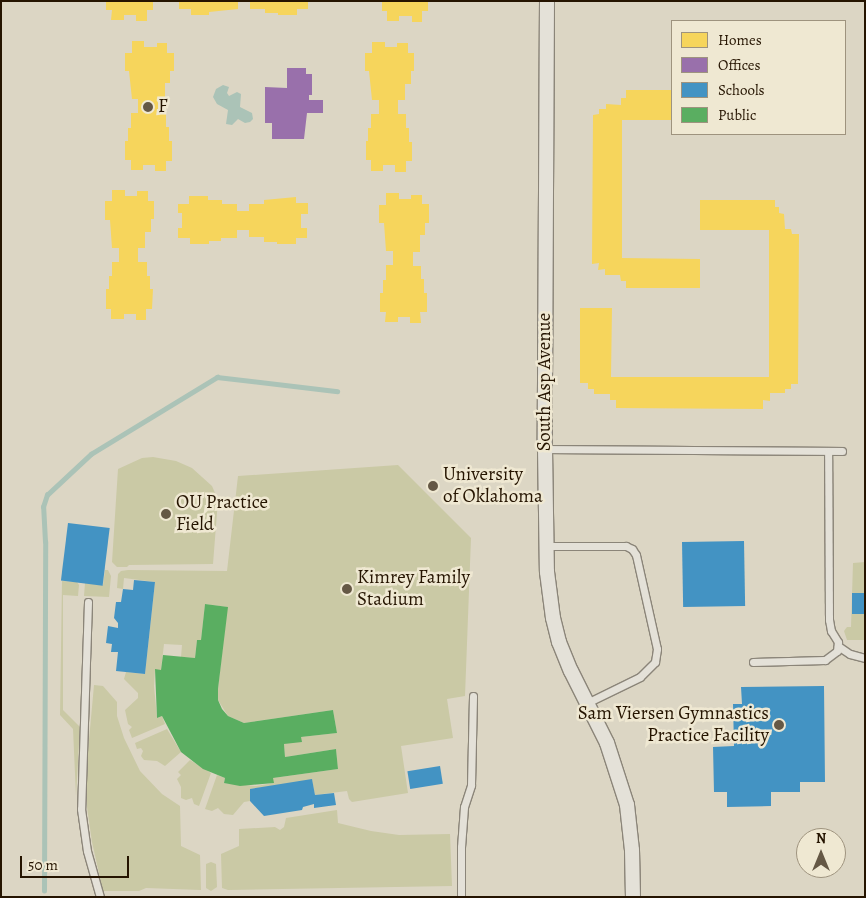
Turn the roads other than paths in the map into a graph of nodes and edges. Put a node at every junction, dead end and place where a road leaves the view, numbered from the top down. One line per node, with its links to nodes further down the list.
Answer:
1 (547, 1): 2 (street, South Asp Avenue)
2 (545, 449): 3 (lane); 5 (street, South Asp Avenue)
3 (828, 451): 4 (lane); 7 (lane)
4 (842, 451)
5 (545, 546): 11 (street, South Asp Avenue); 11 (lane)
6 (88, 602): 12 (lane)
7 (838, 646): 8 (lane); 9 (lane)
8 (865, 658)
9 (752, 662)
10 (473, 696): 13 (lane)
11 (587, 703): 14 (street, South Asp Avenue)
12 (100, 897)
13 (461, 897)
14 (633, 897)

